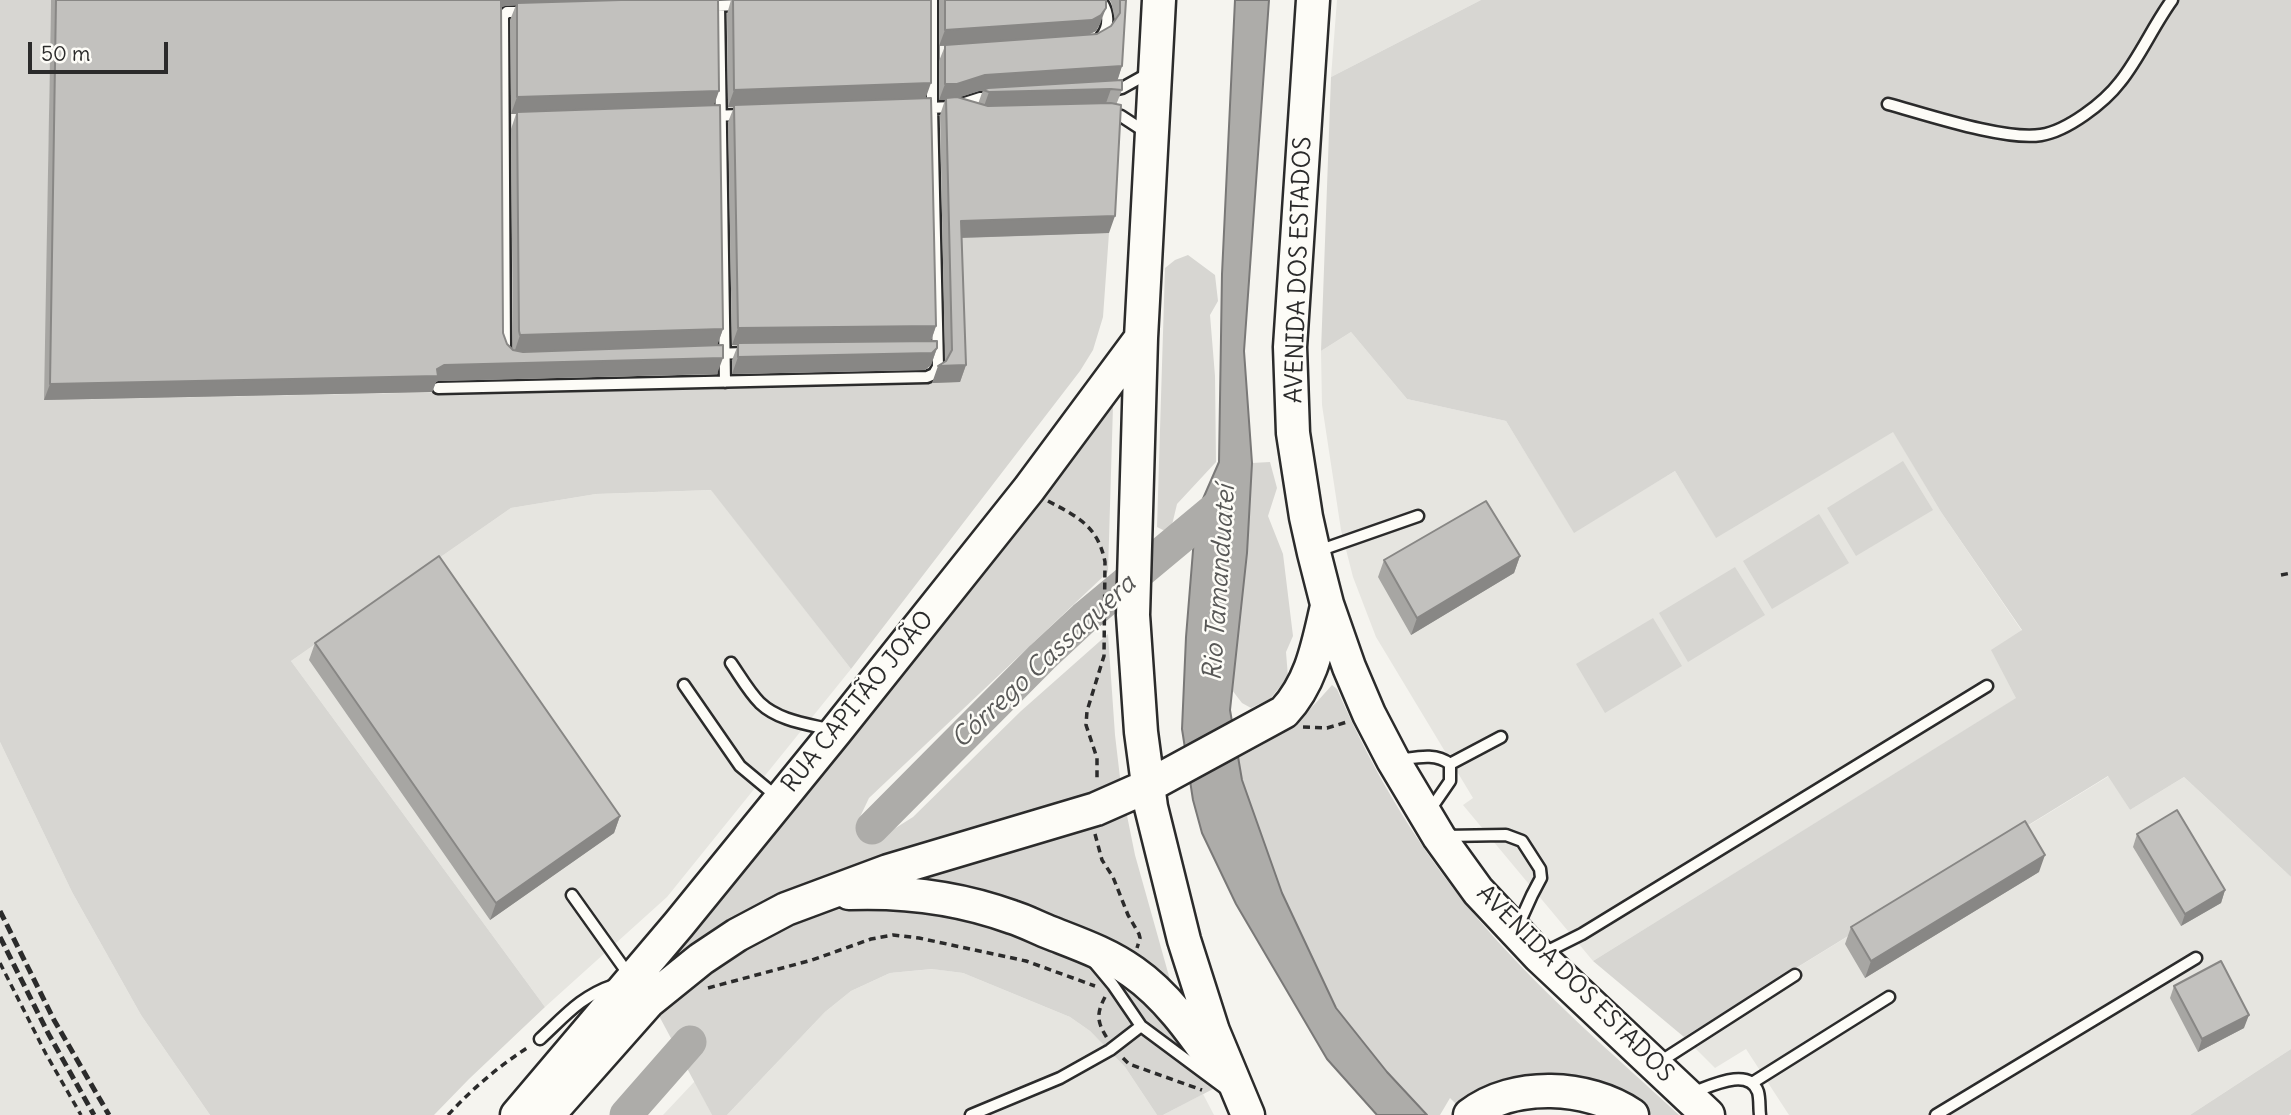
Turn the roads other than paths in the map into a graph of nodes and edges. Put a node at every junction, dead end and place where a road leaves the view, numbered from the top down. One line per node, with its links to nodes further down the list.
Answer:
1 (932, 0): 12 (lane)
2 (1100, 0): 10 (lane)
3 (1159, 0): 13 (highway)
4 (1313, 0): 38 (highway, AVENIDA DOS ESTADOS)
5 (2172, 0): 16 (lane)
6 (760, 5): 7 (lane)
7 (719, 6): 8 (lane); 23 (lane)
8 (693, 7)
9 (534, 12): 26 (lane)
10 (1088, 43)
11 (945, 53): 12 (lane)
12 (932, 54): 19 (lane)
13 (1155, 69): 14 (lane); 27 (highway)
14 (1097, 92)
15 (1006, 97): 17 (lane)
16 (1888, 104)
17 (952, 107): 19 (lane); 20 (lane)
18 (919, 108): 19 (lane)
19 (932, 108): 30 (lane)
20 (972, 113)
21 (1091, 114): 27 (lane)
22 (747, 115): 23 (lane)
23 (721, 116): 24 (lane); 31 (lane)
24 (694, 117)
25 (517, 121): 26 (lane)
26 (503, 122): 34 (lane)
27 (1151, 136): 28 (highway)
28 (1142, 338): 43 (highway, RUA CAPITÃO JOÃO); 47 (highway)
29 (925, 350): 30 (lane)
30 (938, 350): 35 (lane)
31 (725, 353): 32 (lane); 33 (lane); 35 (lane)
32 (751, 353)
33 (697, 354)
34 (507, 356)
35 (725, 382): 36 (lane)
36 (438, 388)
37 (1418, 516): 38 (lane)
38 (1314, 553): 39 (highway, AVENIDA DOS ESTADOS)
39 (1327, 604): 45 (highway, AVENIDA DOS ESTADOS); 47 (highway)
40 (730, 663): 43 (lane)
41 (684, 685): 48 (lane)
42 (1987, 686): 54 (lane)
43 (836, 731): 48 (highway, RUA CAPITÃO JOÃO)
44 (1501, 737): 46 (lane)
45 (1393, 760): 46 (lane); 49 (highway, AVENIDA DOS ESTADOS)
46 (1450, 764): 49 (lane)
47 (1148, 786): 50 (highway); 64 (highway)
48 (780, 799): 57 (highway, RUA CAPITÃO JOÃO)
49 (1433, 827): 52 (highway, AVENIDA DOS ESTADOS); 52 (lane)
50 (827, 893): 53 (highway); 62 (highway)
51 (572, 895): 57 (lane)
52 (1516, 933): 54 (highway, AVENIDA DOS ESTADOS)
53 (1076, 942): 59 (lane); 64 (highway)
54 (1539, 956): 61 (highway, AVENIDA DOS ESTADOS)
55 (2196, 958): 72 (lane)
56 (1796, 975): 61 (lane)
57 (633, 979): 60 (lane); 62 (highway, RUA CAPITÃO JOÃO)
58 (1889, 997): 63 (lane)
59 (1141, 1027): 64 (lane); 69 (lane)
60 (540, 1039)
61 (1655, 1066): 65 (highway, AVENIDA DOS ESTADOS)
62 (574, 1068): 67 (highway); 68 (highway)
63 (1752, 1083): 65 (lane); 71 (lane)
64 (1233, 1103)
65 (1697, 1105)
66 (1472, 1113): 70 (highway)
67 (517, 1115)
68 (548, 1115)
69 (971, 1115)
70 (1632, 1115)
71 (1760, 1115)
72 (1936, 1115)

